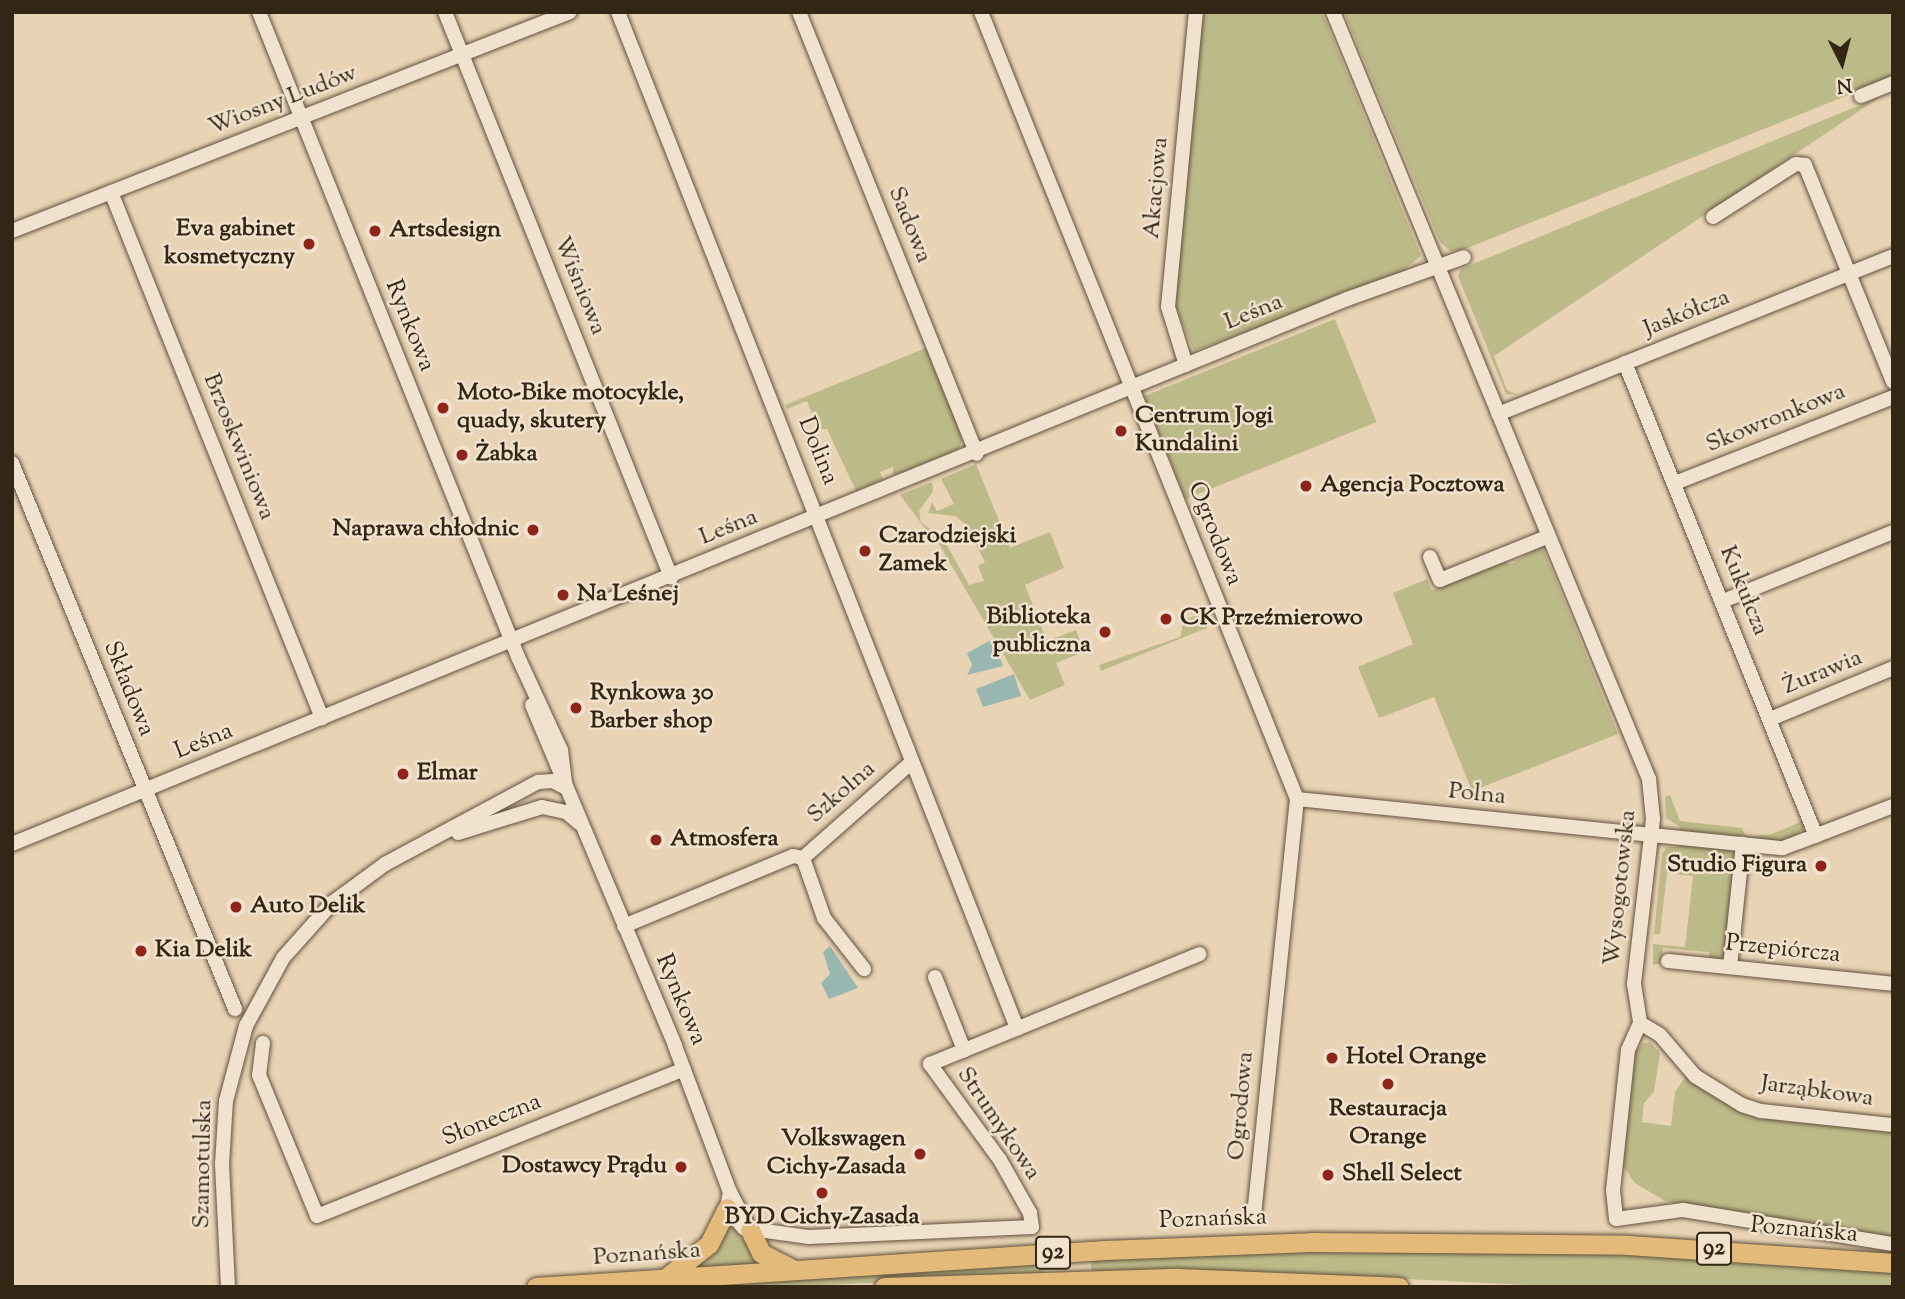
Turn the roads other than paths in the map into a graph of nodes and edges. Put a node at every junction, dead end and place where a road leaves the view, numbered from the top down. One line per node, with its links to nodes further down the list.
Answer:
1 (259, 12): 12 (street, Rynkowa)
2 (444, 12): 9 (street, Wiśniowa)
3 (570, 12): 9 (street, Wiosny Ludów)
4 (618, 12): 29 (street, Dolina)
5 (799, 12): 26 (street, Sadowa)
6 (981, 12): 23 (street, Ogrodowa)
7 (1196, 12): 21 (street, Akacjowa)
8 (1333, 12): 18 (street, Wysogotowska)
9 (462, 55): 12 (street, Wiosny Ludów); 33 (street, Wiśniowa)
10 (1893, 83): 11 (street)
11 (1861, 96)
12 (302, 119): 13 (street, Wiosny Ludów); 35 (street, Rynkowa)
13 (111, 192): 15 (street, Wiosny Ludów); 38 (street, Brzoskwiniowa)
14 (1713, 217): 19 (street)
15 (12, 231)
16 (1893, 256): 19 (street, Jaskółcza)
17 (1464, 257): 18 (street, Leśna)
18 (1438, 266): 21 (street, Leśna); 25 (street, Wysogotowska)
19 (1849, 274): 20 (street, Jaskółcza); 22 (street)
20 (1625, 363): 25 (street, Jaskółcza); 28 (street, Kukułcza)
21 (1186, 365): 23 (street, Leśna)
22 (1893, 382)
23 (1131, 389): 26 (street, Leśna); 45 (street, Ogrodowa)
24 (1893, 397): 28 (street, Skowronkowa)
25 (1498, 414): 31 (street, Wysogotowska)
26 (977, 454): 29 (street, Leśna)
27 (12, 463): 44 (street, Składowa)
28 (1675, 483): 34 (street, Kukułcza)
29 (819, 517): 33 (street, Leśna); 41 (street, Dolina)
30 (1893, 533): 34 (street)
31 (1547, 537): 32 (street); 49 (street, Wysogotowska)
32 (1430, 557)
33 (671, 577): 35 (street, Leśna)
34 (1723, 601): 39 (street, Kukułcza)
35 (511, 641): 36 (street, Rynkowa); 38 (street, Leśna)
36 (518, 657): 40 (street, Rynkowa); 43 (street, Rynkowa)
37 (1893, 668): 39 (street, Żurawia)
38 (322, 718): 44 (street, Leśna)
39 (1770, 719): 50 (street, Kukułcza)
40 (539, 726): 42 (street); 43 (street, Rynkowa)
41 (912, 762): 54 (street, Szkolna); 64 (street, Dolina)
42 (538, 782): 43 (street); 51 (street, Szamotulska)
43 (566, 788): 47 (street, Szamotulska); 48 (street, Rynkowa)
44 (147, 791): 52 (street, Leśna); 62 (street, Składowa)
45 (1297, 799): 49 (street, Polna); 70 (street, Ogrodowa)
46 (1893, 806): 50 (street, Polna)
47 (533, 809): 48 (street, Szamotulska); 51 (street, Szamotulska)
48 (582, 827): 55 (street, Rynkowa)
49 (1651, 835): 53 (street, Polna); 63 (street, Wysogotowska)
50 (1816, 836): 53 (street, Polna)
51 (436, 838): 77 (street, Szamotulska)
52 (12, 844)
53 (1743, 844): 58 (street)
54 (803, 858): 55 (street); 59 (street)
55 (624, 926): 67 (street, Rynkowa)
56 (1199, 954): 64 (street)
57 (1668, 961): 58 (street, Przepiórcza)
58 (1730, 967): 61 (street, Przepiórcza)
59 (863, 969)
60 (935, 977): 66 (street)
61 (1893, 984)
62 (235, 1009)
63 (1640, 1023): 68 (street, Jarząbkowa); 72 (street)
64 (1017, 1028): 66 (street)
65 (262, 1043): 67 (street, Słoneczna)
66 (964, 1050): 71 (street, Strumykowa)
67 (684, 1069): 69 (street, Rynkowa)
68 (1893, 1125)
69 (728, 1200): 71 (street, Rynkowa); 75 (main road)
70 (1254, 1216)
71 (750, 1230): 74 (main road)
72 (1893, 1244)
73 (1893, 1263): 74 (main road, Poznańska / 92)
74 (794, 1270): 75 (main road, Poznańska / 92)
75 (667, 1278): 78 (main road, Poznańska / 92)
76 (1137, 1278): 80 (main road, 92); 81 (main road); 82 (main road, 92)
77 (228, 1287)
78 (536, 1287)
79 (884, 1287): 80 (main road, 92)
80 (892, 1287)
81 (1169, 1287)
82 (1399, 1287)

